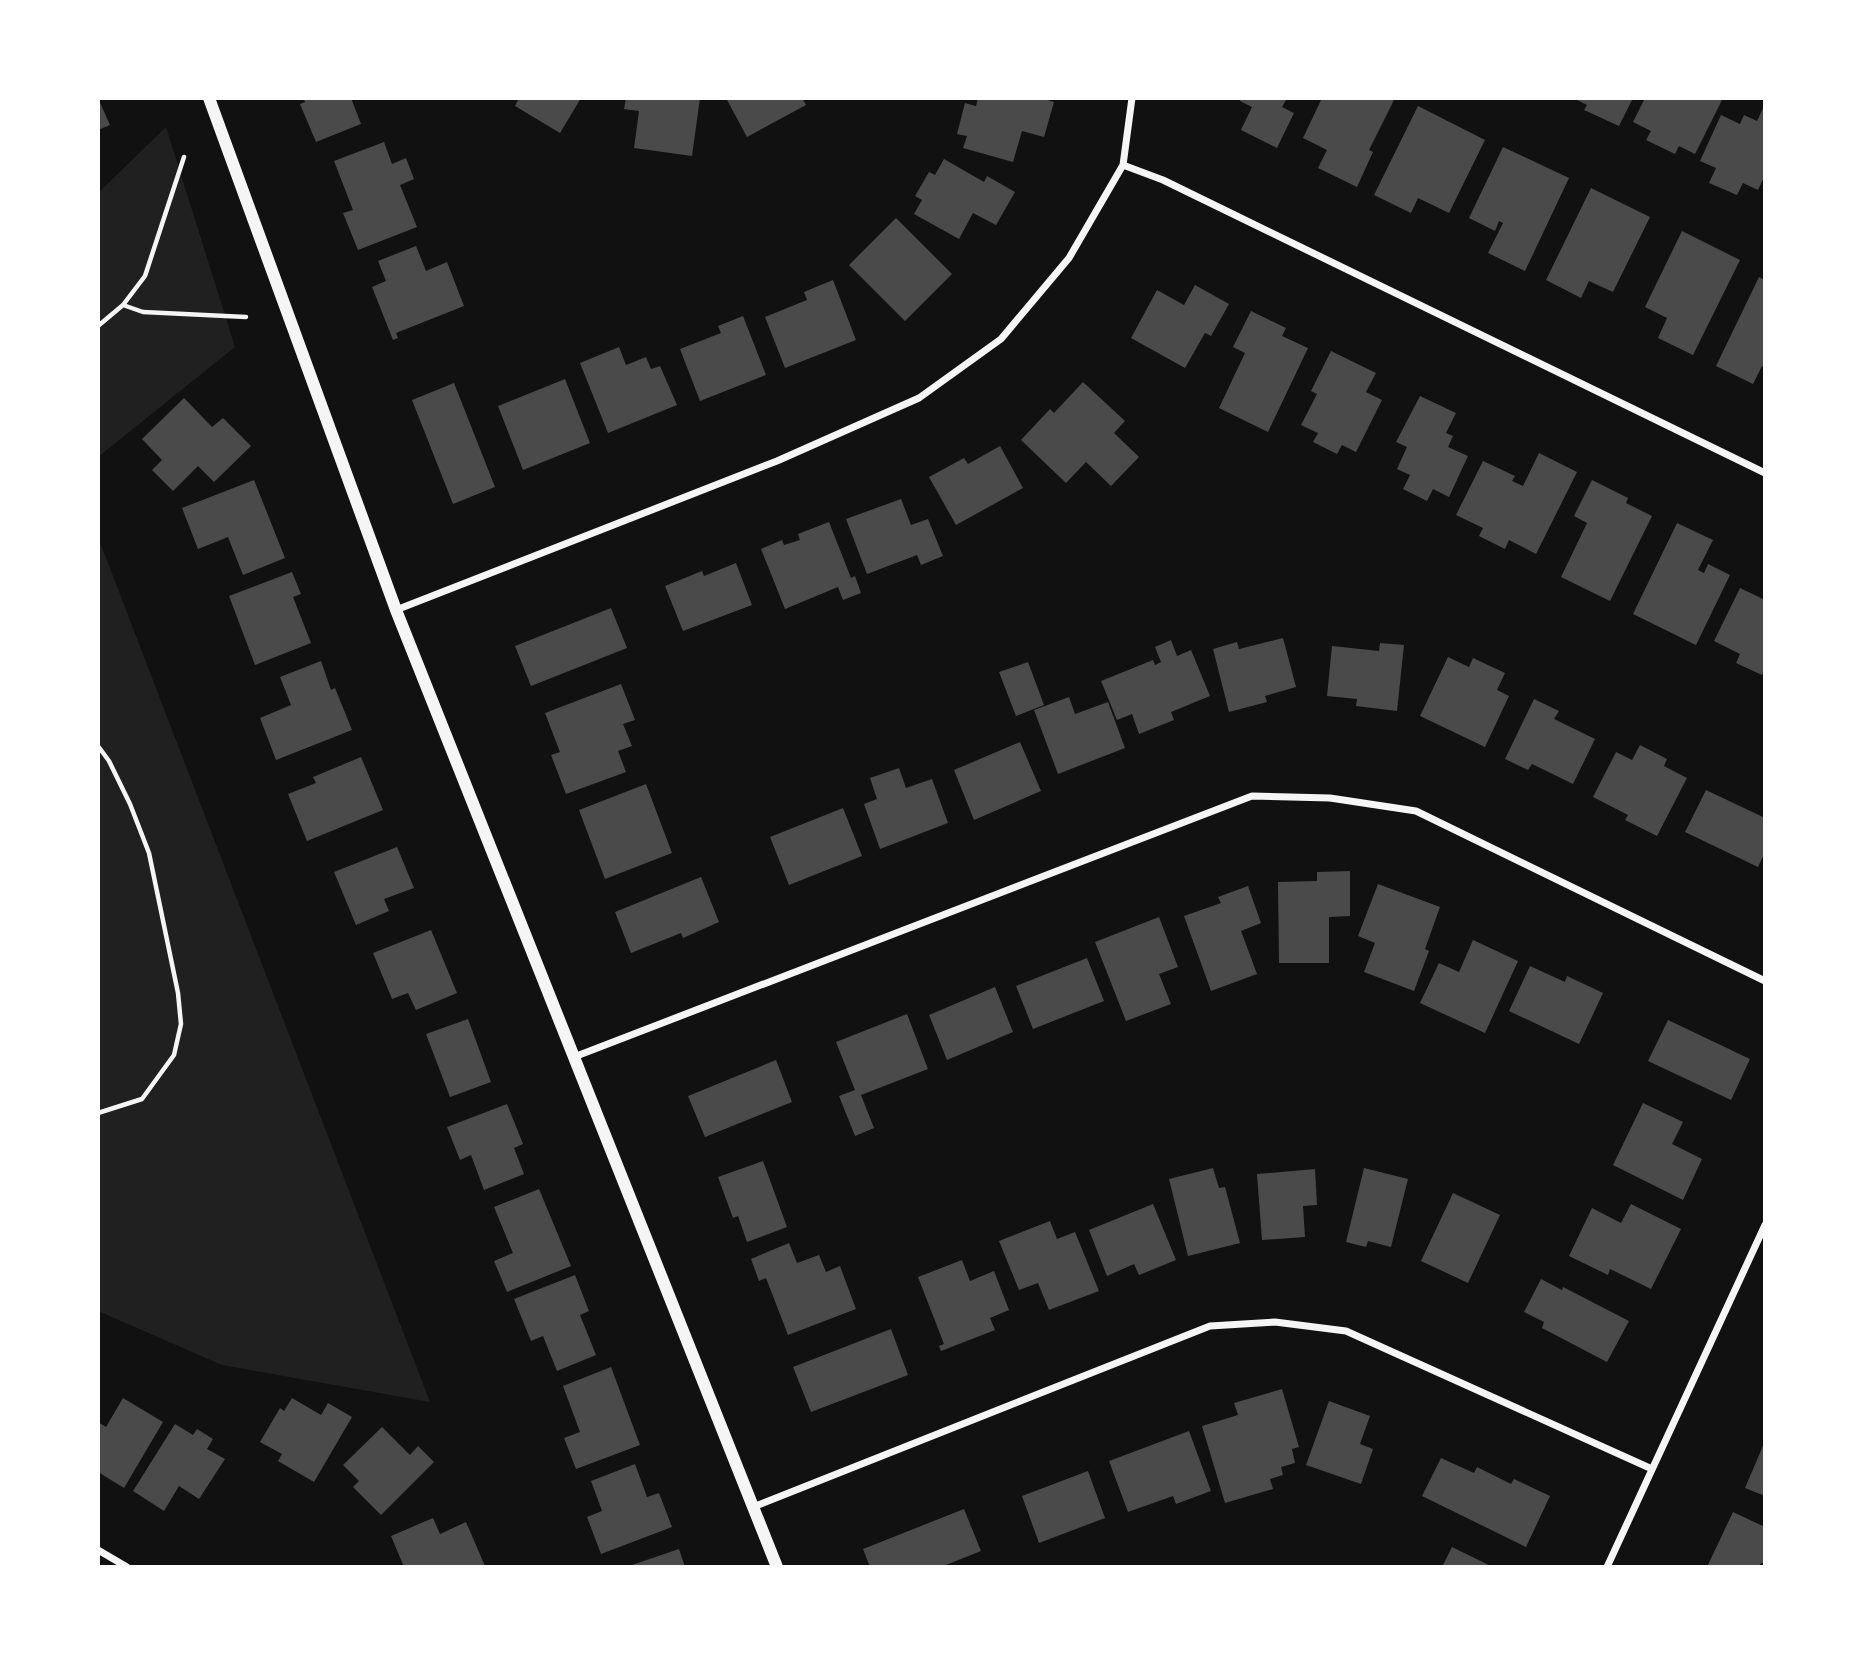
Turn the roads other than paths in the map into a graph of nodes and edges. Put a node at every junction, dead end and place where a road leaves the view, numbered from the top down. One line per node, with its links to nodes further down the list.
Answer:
1 (209, 98): 5 (street)
2 (1132, 98): 3 (street)
3 (1123, 165): 4 (street); 5 (street)
4 (1765, 473)
5 (396, 610): 7 (street)
6 (1765, 981): 7 (street)
7 (574, 1056): 10 (street)
8 (1765, 1226): 9 (street)
9 (1652, 1469): 10 (street); 14 (street)
10 (753, 1507): 13 (street)
11 (98, 1550): 12 (street)
12 (127, 1567)
13 (777, 1567)
14 (1607, 1567)

